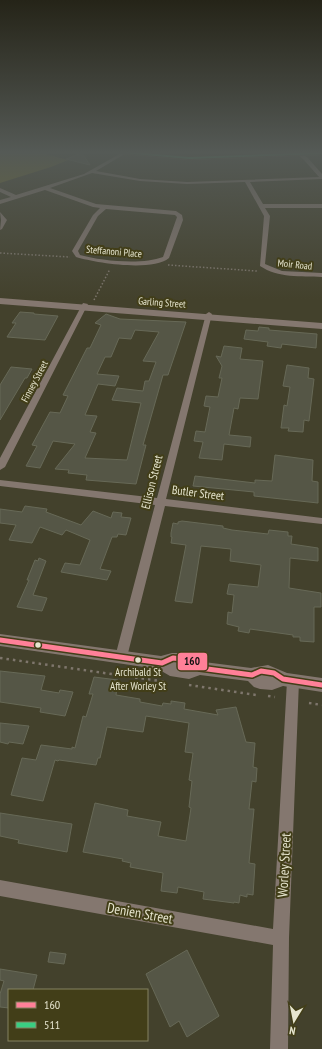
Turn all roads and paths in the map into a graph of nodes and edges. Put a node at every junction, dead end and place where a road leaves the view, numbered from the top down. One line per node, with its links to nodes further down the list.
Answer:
1 (79, 201): 5 (street)
2 (259, 201): 3 (street, Moir Road)
3 (262, 206): 4 (street); 12 (street, Moir Road)
4 (322, 206)
5 (104, 207): 9 (street, Steffanoni Place); 11 (street, Steffanoni Place)
6 (0, 214): 7 (street)
7 (0, 228)
8 (0, 253): 9 (path)
9 (85, 258): 10 (street, Steffanoni Place)
10 (114, 260): 11 (street, Steffanoni Place); 15 (path)
11 (149, 263): 12 (path)
12 (279, 272): 13 (street, Moir Road)
13 (322, 275)
14 (0, 299): 15 (street, Garling Street)
15 (87, 305): 16 (street, Garling Street); 19 (street, Finney Street)
16 (208, 315): 17 (street, Garling Street); 18 (street, Garling Street); 21 (street, Ellison Street)
17 (322, 322)
18 (322, 326)
19 (0, 467)
20 (0, 483): 21 (street, Butler Street)
21 (161, 502): 22 (street, Butler Street); 24 (street, Ellison Street)
22 (322, 521)
23 (0, 640): 24 (street)
24 (121, 657): 26 (street)
25 (0, 658): 27 (path)
26 (288, 680): 29 (street); 36 (street, Worley Street)
27 (174, 683)
28 (182, 684): 30 (path)
29 (322, 685)
30 (259, 695)
31 (267, 696): 32 (path)
32 (274, 697)
33 (309, 702): 34 (path)
34 (322, 705)
35 (0, 888): 36 (street, Denien Street)
36 (281, 938): 37 (street, Worley Street)
37 (281, 1048)

